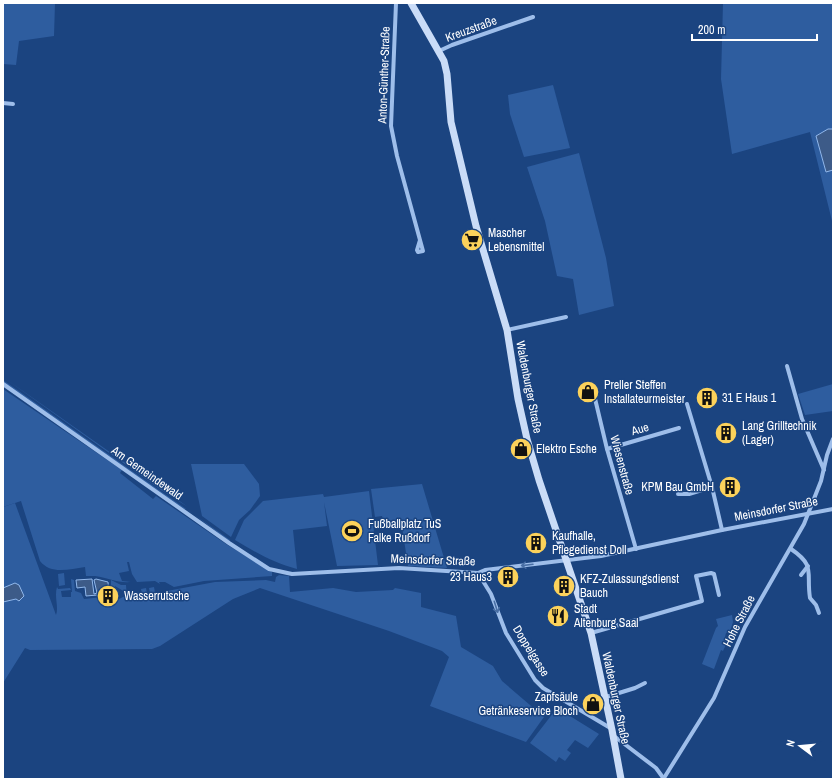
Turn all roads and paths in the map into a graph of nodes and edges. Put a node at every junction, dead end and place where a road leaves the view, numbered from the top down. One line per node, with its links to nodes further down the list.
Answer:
1 (396, 3): 7 (street, Anton-Günther-Straße)
2 (411, 3): 4 (main road, Waldenburger Straße)
3 (532, 17): 4 (street, Kreuzstraße)
4 (439, 51): 9 (main road, Waldenburger Straße)
5 (3, 103): 6 (street)
6 (13, 104)
7 (420, 240)
8 (566, 317): 9 (street)
9 (507, 330): 25 (main road, Waldenburger Straße)
10 (787, 366): 17 (street)
11 (3, 384): 27 (street, Am Gemeindewald)
12 (592, 386): 16 (street, Wiesenstraße)
13 (688, 404): 18 (street, Meinsdorfer Straße)
14 (680, 428): 16 (street, Aue)
15 (833, 439): 17 (street, Hohe Straße)
16 (607, 449): 23 (street, Wiesenstraße)
17 (824, 470): 21 (street, Hohe Straße)
18 (712, 487): 19 (street); 22 (street, Meinsdorfer Straße)
19 (678, 494)
20 (833, 509): 21 (street, Meinsdorfer Straße)
21 (809, 513): 22 (street, Meinsdorfer Straße); 24 (street, Hohe Straße)
22 (722, 530): 23 (street, Meinsdorfer Straße)
23 (636, 549): 25 (street, Meinsdorfer Straße)
24 (791, 549): 26 (street); 36 (street, Hohe Straße)
25 (566, 560): 28 (street, Meinsdorfer Straße, one-way to 28); 32 (main road, Waldenburger Straße)
26 (808, 566): 29 (street); 31 (street)
27 (284, 573): 28 (street, Meinsdorfer Straße)
28 (478, 573): 35 (street, Doppelgasse, one-way to 35)
29 (802, 575)
30 (719, 595): 32 (street)
31 (819, 613)
32 (591, 633): 34 (main road, Waldenburger Straße)
33 (645, 684): 34 (street)
34 (606, 697): 35 (main road, Waldenburger Straße)
35 (613, 733): 36 (street, Doppelgasse); 37 (main road, Waldenburger Straße)
36 (664, 778)
37 (621, 779)

